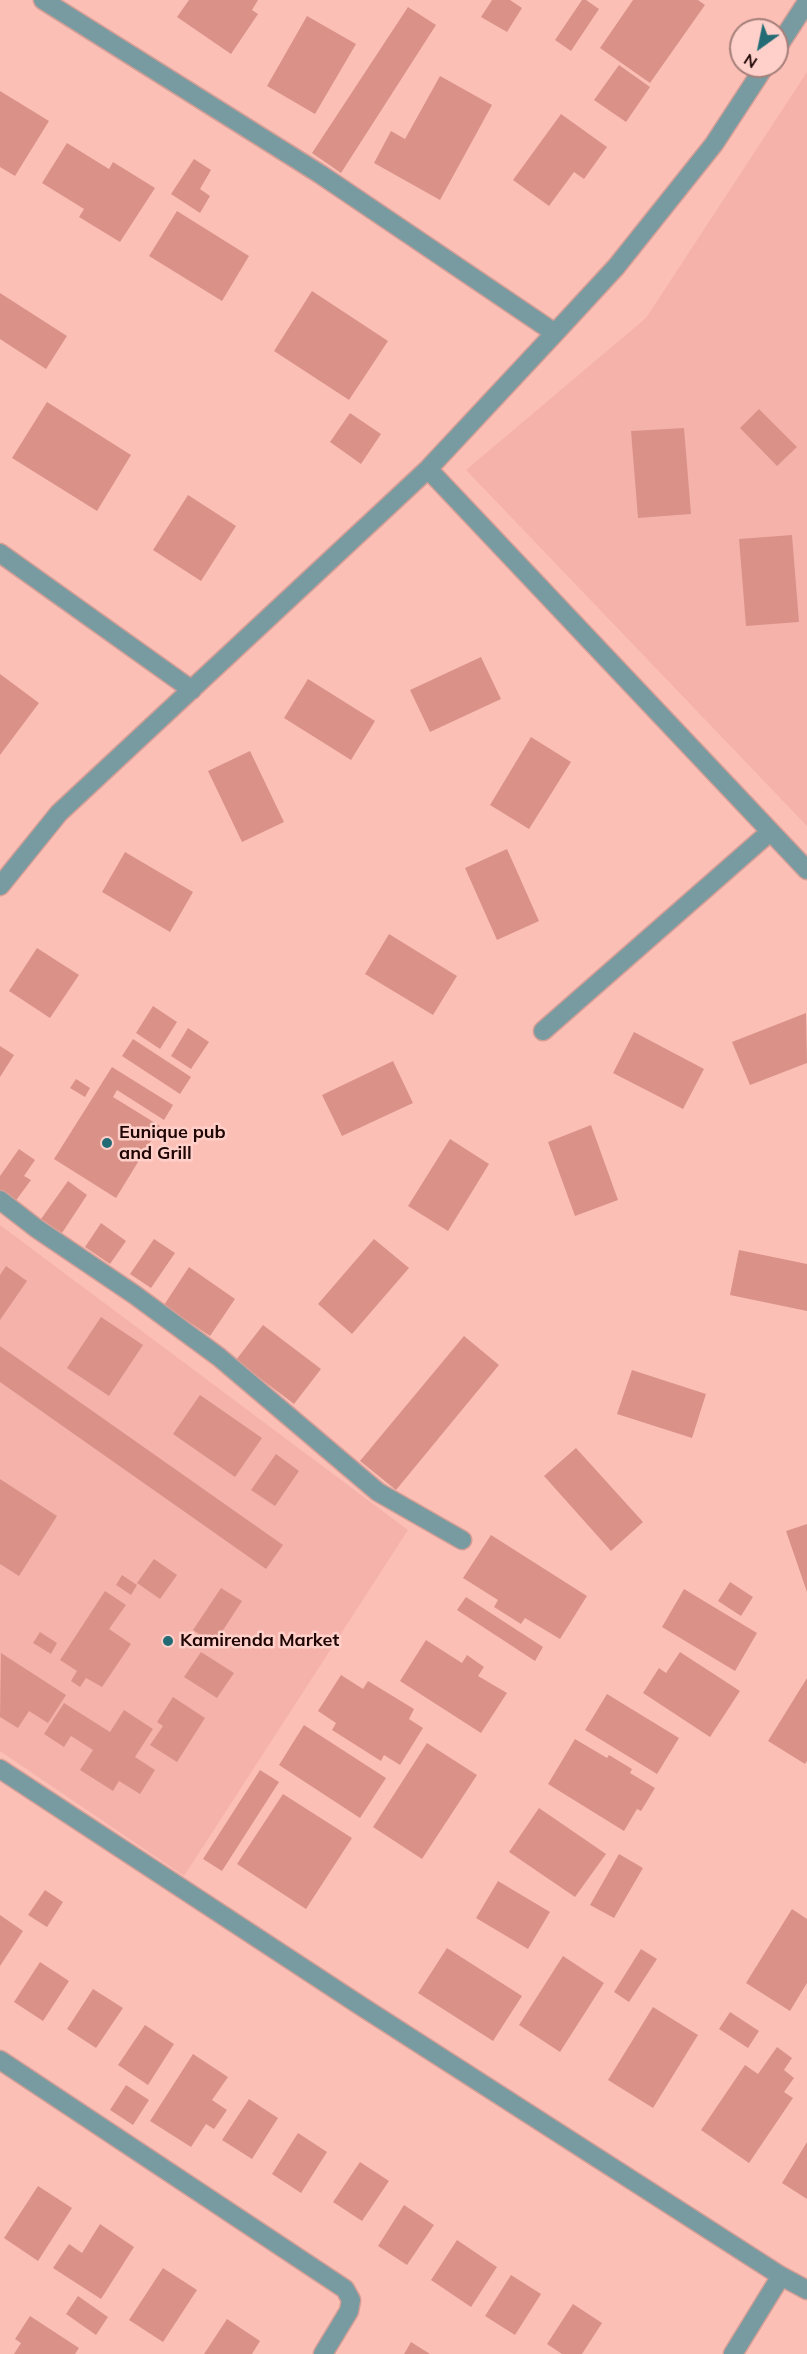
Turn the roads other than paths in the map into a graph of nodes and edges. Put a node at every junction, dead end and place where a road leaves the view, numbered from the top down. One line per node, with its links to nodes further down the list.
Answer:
1 (43, 0): 5 (street)
2 (807, 2): 3 (street)
3 (789, 30)
4 (757, 78): 5 (street)
5 (555, 333): 6 (street)
6 (428, 469): 8 (street); 9 (street)
7 (0, 553): 8 (street)
8 (192, 690): 11 (street)
9 (770, 832): 10 (street); 12 (street)
10 (807, 870)
11 (0, 886)
12 (543, 1031)
13 (0, 1200): 14 (street)
14 (462, 1540)
15 (0, 1769): 17 (street)
16 (0, 2060): 19 (street)
17 (781, 2276): 18 (street); 20 (street)
18 (807, 2290)
19 (323, 2354)
20 (732, 2354)

